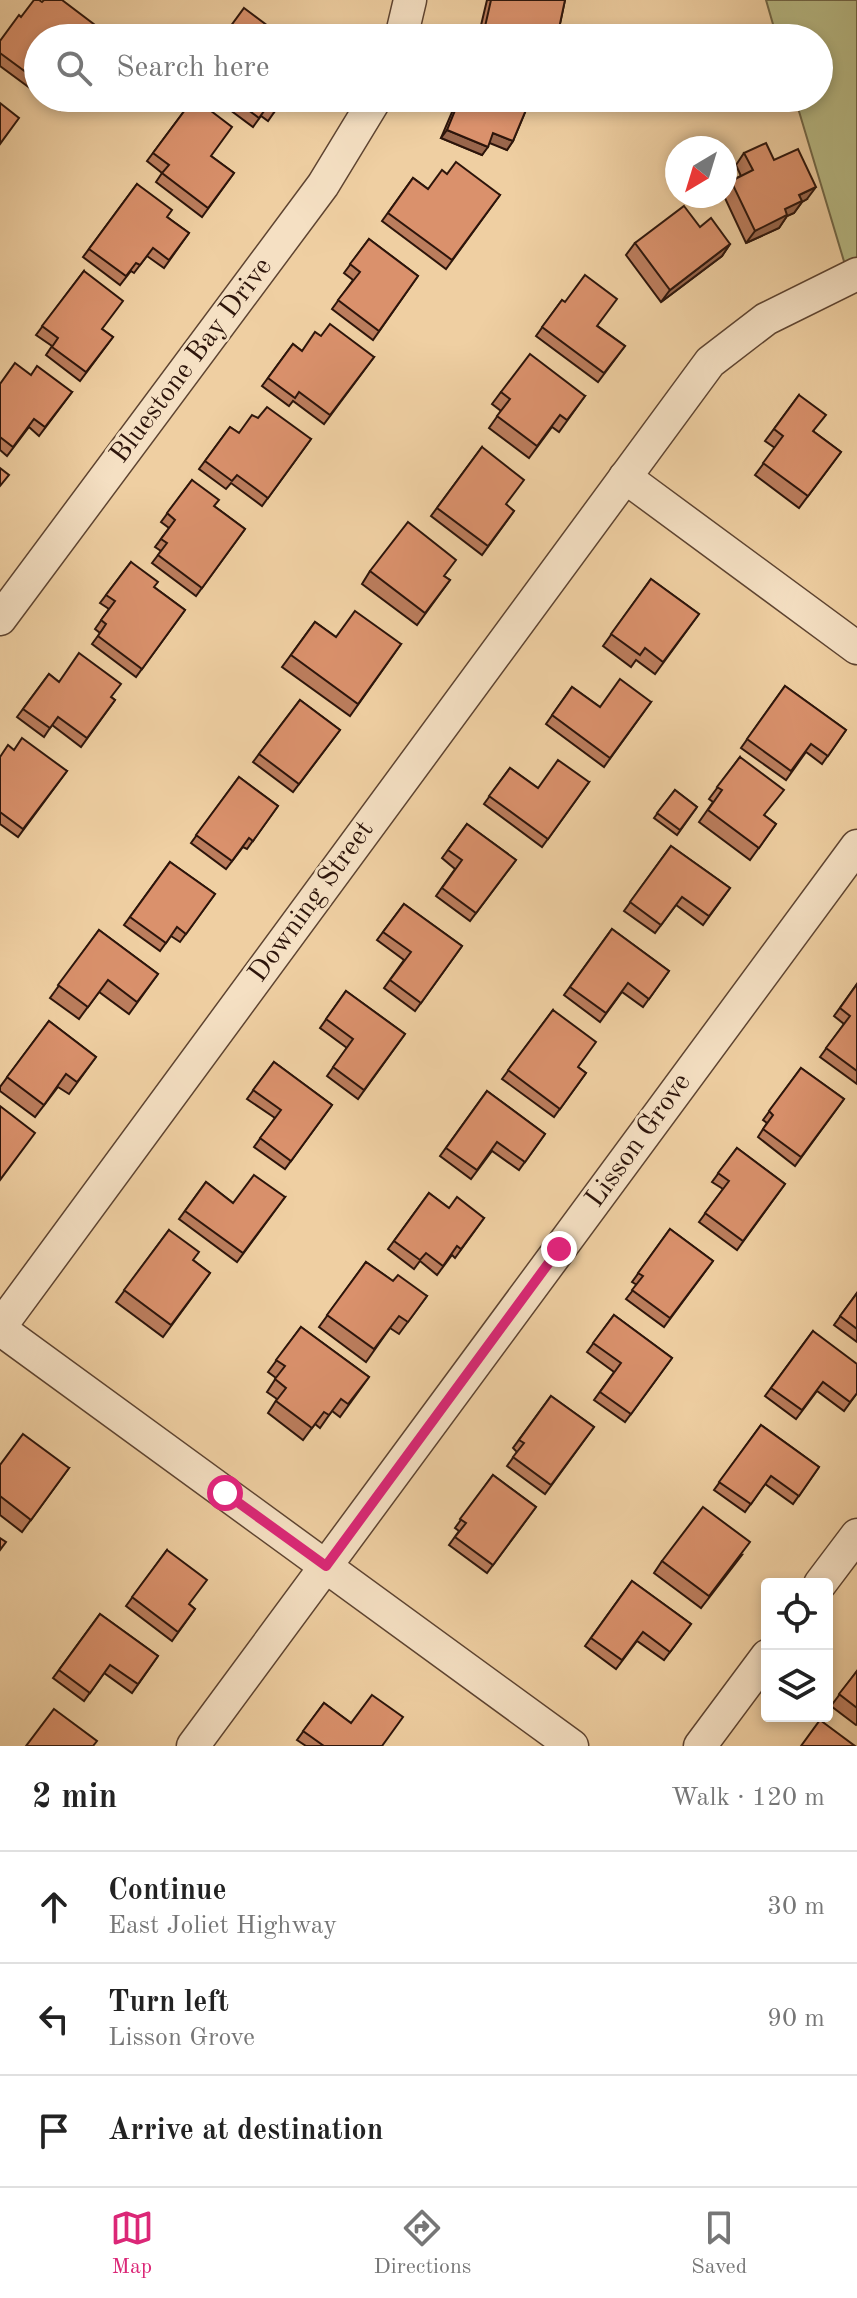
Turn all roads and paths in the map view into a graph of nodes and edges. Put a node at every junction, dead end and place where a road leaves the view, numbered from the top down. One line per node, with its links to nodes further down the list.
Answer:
1 (410, 0): 2 (street)
2 (404, 24)
3 (367, 112): 6 (street, Bluestone Bay Drive)
4 (857, 274): 5 (street, Downing Street)
5 (625, 477): 7 (street); 9 (street, Downing Street)
6 (0, 619)
7 (857, 648)
8 (857, 846): 11 (street, Lisson Grove)
9 (0, 1328): 11 (street)
10 (857, 1535): 12 (street)
11 (326, 1566): 14 (street, Lisson Grove); 15 (street)
12 (825, 1578)
13 (761, 1664): 16 (street)
14 (193, 1746)
15 (572, 1746)
16 (700, 1746)

